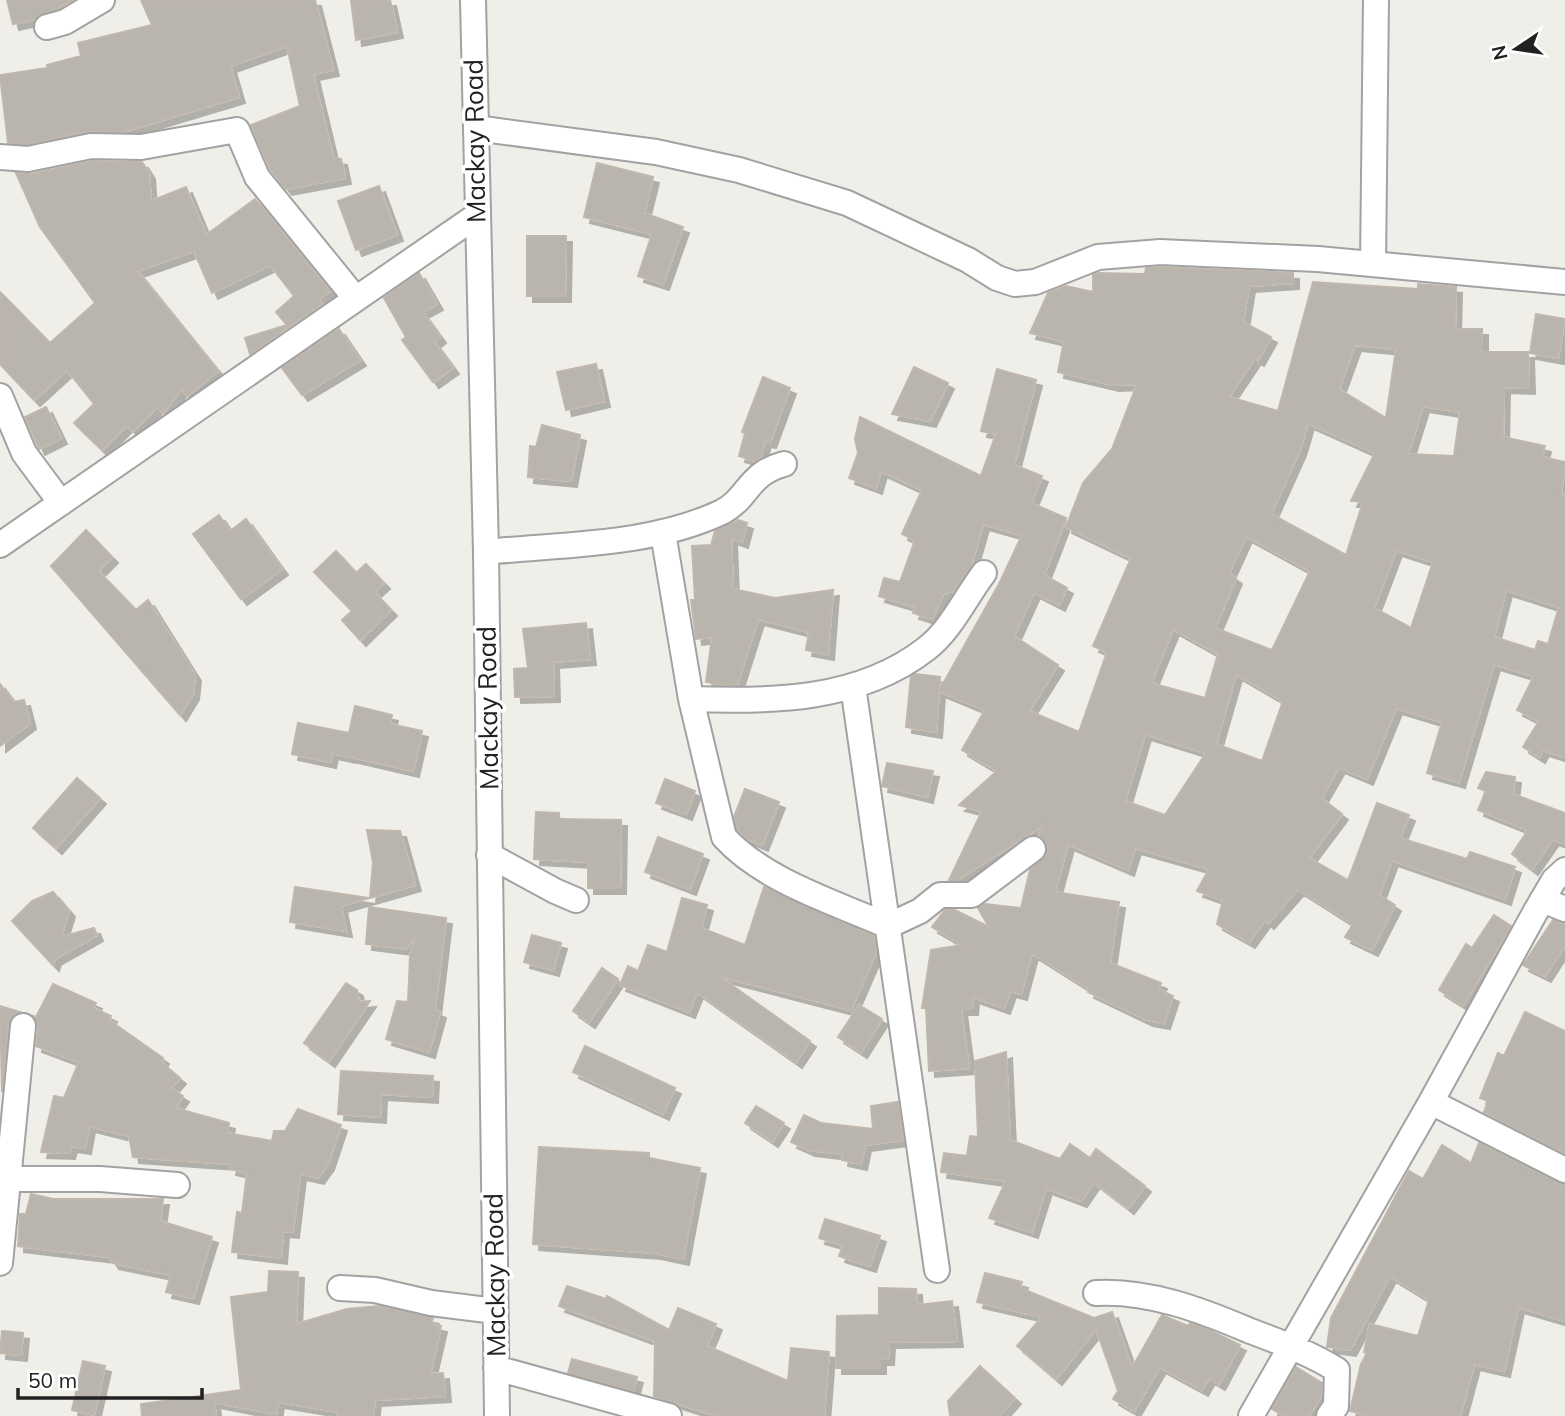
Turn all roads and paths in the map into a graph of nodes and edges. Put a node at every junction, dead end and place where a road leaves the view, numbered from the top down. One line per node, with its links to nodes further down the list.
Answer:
1 (102, 0): 4 (street)
2 (473, 0): 5 (street, Mackay Road)
3 (1376, 0): 8 (street)
4 (47, 27)
5 (476, 128): 7 (street, Mackay Road); 8 (street)
6 (0, 157): 10 (street)
7 (476, 216): 10 (street); 16 (street, Mackay Road)
8 (1373, 264): 9 (street)
9 (1565, 282)
10 (356, 299): 13 (street)
11 (0, 396): 13 (street)
12 (784, 464): 14 (street)
13 (61, 503): 15 (street)
14 (663, 533): 16 (street); 19 (street)
15 (0, 545)
16 (486, 552): 21 (street, Mackay Road)
17 (984, 573): 18 (street)
18 (853, 686): 19 (street); 26 (street)
19 (691, 699): 26 (street)
20 (1033, 849): 26 (street)
21 (489, 855): 23 (street); 36 (street, Mackay Road)
22 (1565, 870): 24 (street)
23 (576, 900)
24 (1542, 900): 25 (street); 28 (street)
25 (1565, 909)
26 (888, 926): 33 (street)
27 (23, 1026): 30 (street)
28 (1431, 1102): 29 (street); 37 (street)
29 (1565, 1170)
30 (4, 1178): 31 (street); 32 (street)
31 (177, 1185)
32 (0, 1263)
33 (937, 1270)
34 (340, 1288): 36 (street)
35 (1096, 1293): 37 (street)
36 (495, 1311): 38 (street, Mackay Road)
37 (1293, 1346): 41 (street); 42 (street)
38 (496, 1368): 39 (street, Mackay Road); 40 (street)
39 (497, 1416)
40 (669, 1416)
41 (1251, 1416)
42 (1329, 1416)

